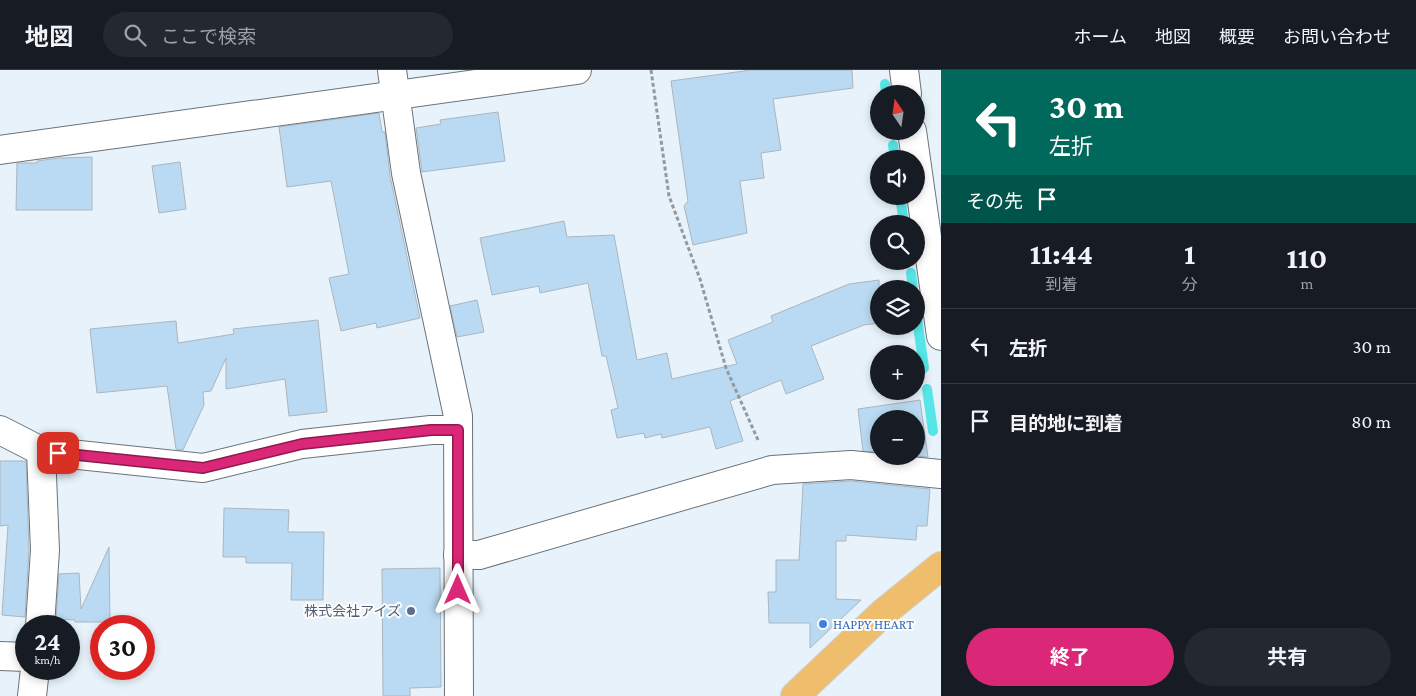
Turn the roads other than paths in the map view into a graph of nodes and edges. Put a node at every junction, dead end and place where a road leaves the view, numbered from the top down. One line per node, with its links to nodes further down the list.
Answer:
1 (577, 70): 3 (street)
2 (904, 70): 4 (street)
3 (394, 83): 6 (street); 9 (street)
4 (906, 85)
5 (913, 140): 7 (street)
6 (0, 150)
7 (941, 336)
8 (0, 430): 10 (street)
9 (458, 430): 10 (street); 12 (street)
10 (40, 451): 14 (street)
11 (941, 474): 12 (street)
12 (458, 555): 19 (street)
13 (941, 566): 20 (main road)
14 (41, 615)
15 (0, 656): 16 (street)
16 (15, 657)
17 (34, 680): 18 (street)
18 (32, 696)
19 (459, 696)
20 (795, 696)

